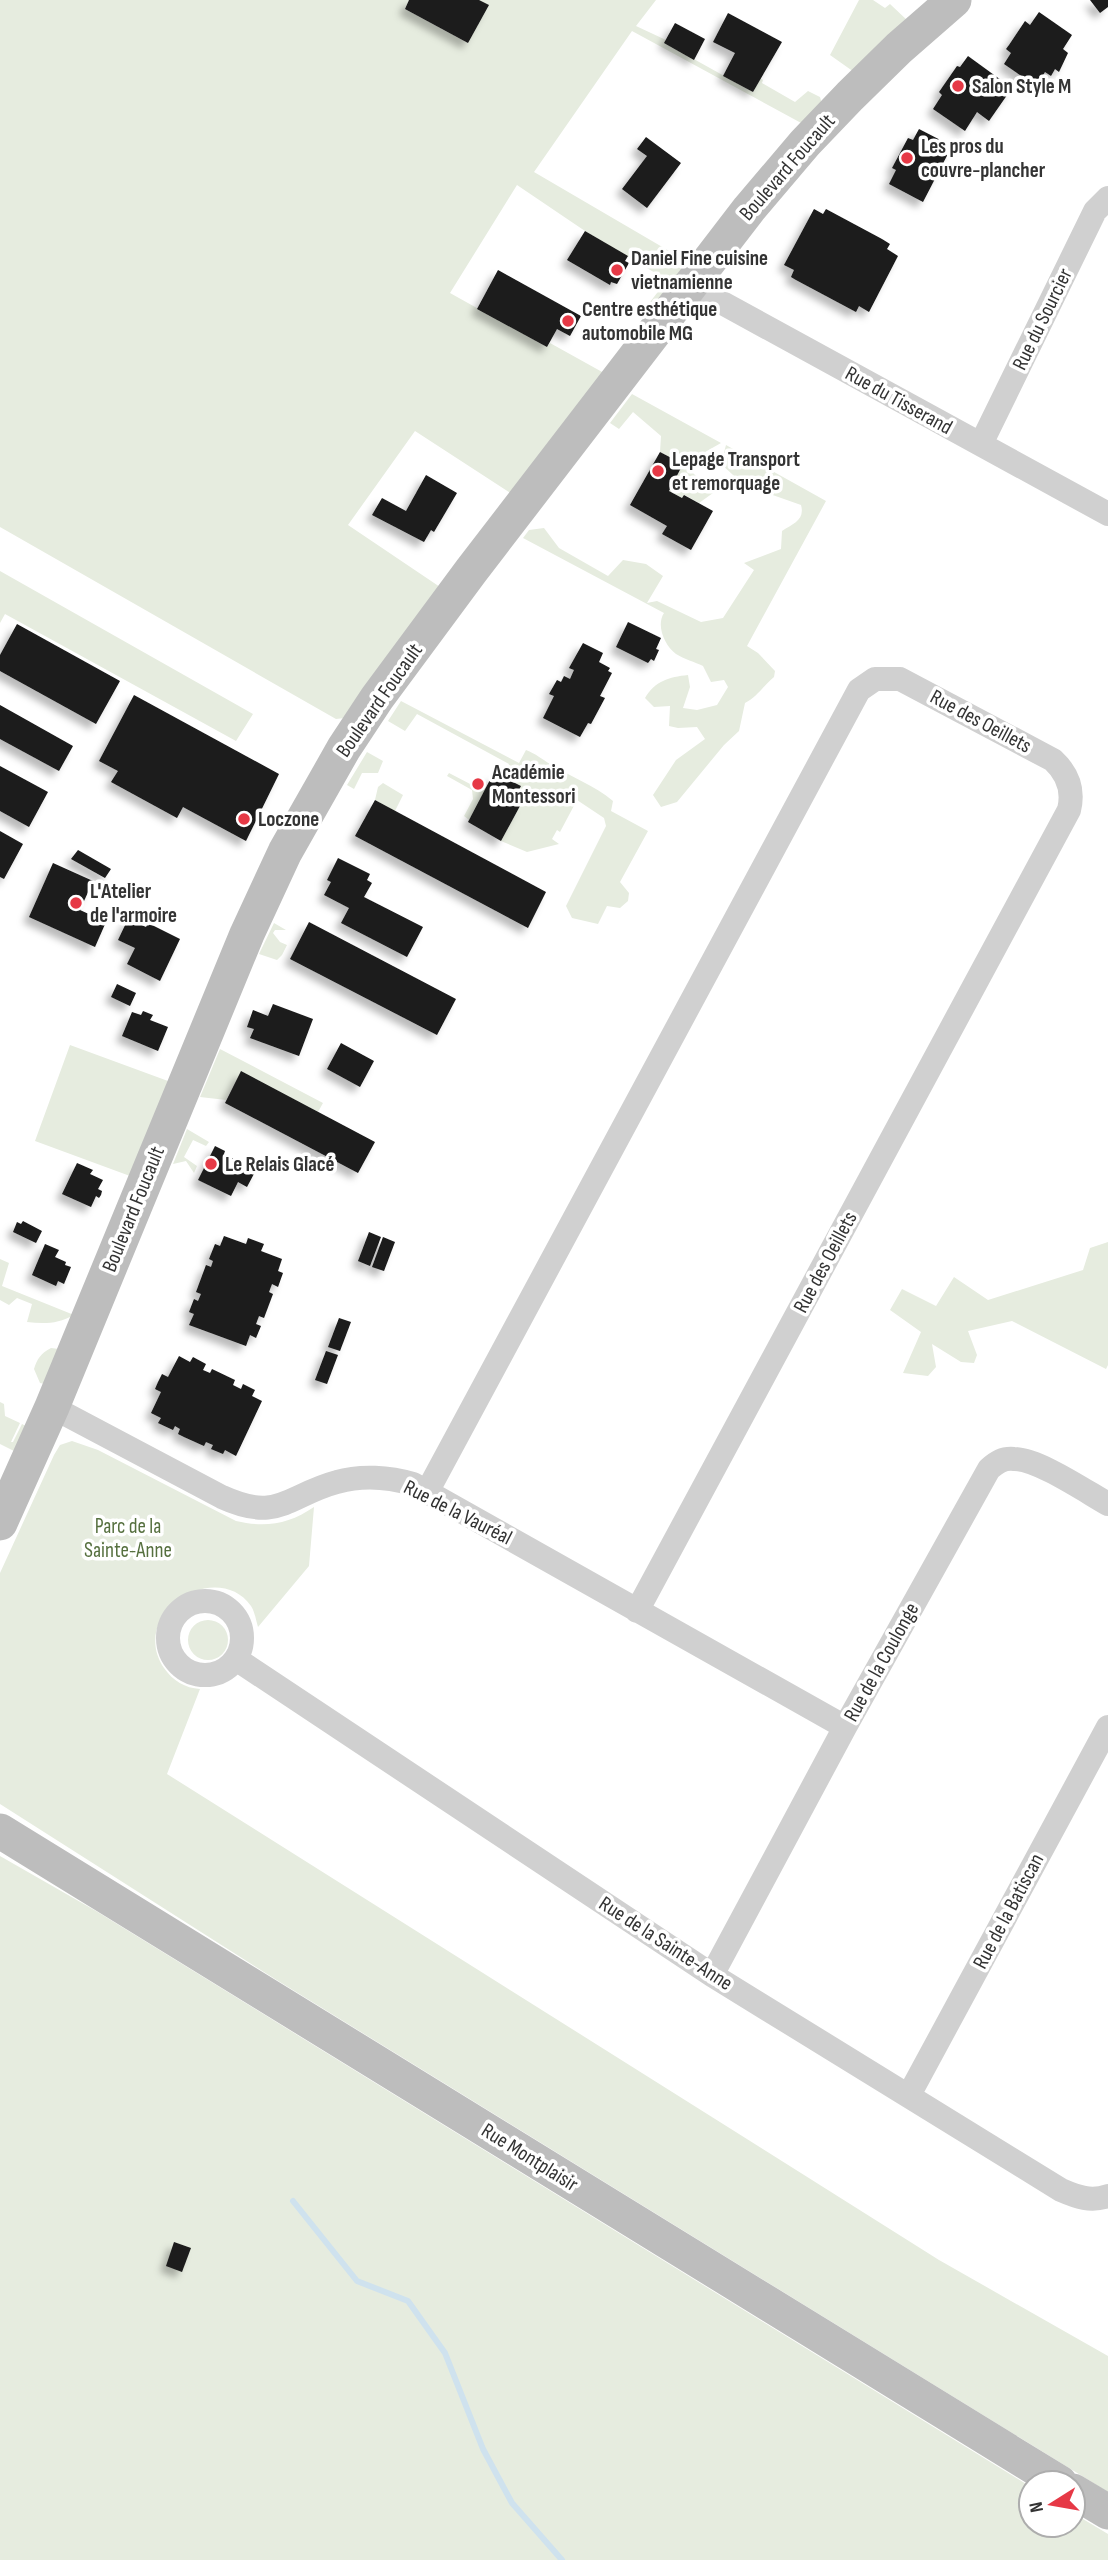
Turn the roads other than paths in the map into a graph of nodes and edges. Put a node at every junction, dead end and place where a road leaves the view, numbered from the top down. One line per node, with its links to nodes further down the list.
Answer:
1 (954, 0): 3 (street, Boulevard Foucault)
2 (1108, 198): 4 (street, Rue du Sourcier)
3 (691, 284): 4 (street, Rue du Tisserand); 6 (street, Boulevard Foucault)
4 (981, 444): 5 (street, Rue du Tisserand)
5 (1108, 514)
6 (52, 1407): 7 (street, Rue de la Vauréal); 9 (street, Boulevard Foucault)
7 (427, 1492): 10 (street, Rue de la Vauréal); 10 (street, Rue des Oeillets)
8 (1108, 1504): 12 (street, Rue de la Coulonge)
9 (0, 1523)
10 (637, 1611): 12 (street, Rue de la Vauréal)
11 (236, 1659): 15 (street, Rue de la Sainte-Anne)
12 (845, 1727): 15 (street, Rue de la Coulonge)
13 (1108, 1727): 16 (street, Rue de la Batiscan)
14 (0, 1831): 18 (street, Rue Montplaisir)
15 (712, 1975): 16 (street, Rue de la Sainte-Anne)
16 (909, 2095): 17 (street, Rue de la Sainte-Anne)
17 (1108, 2196)
18 (1037, 2469)
19 (1087, 2499): 20 (street)
20 (1108, 2512)

